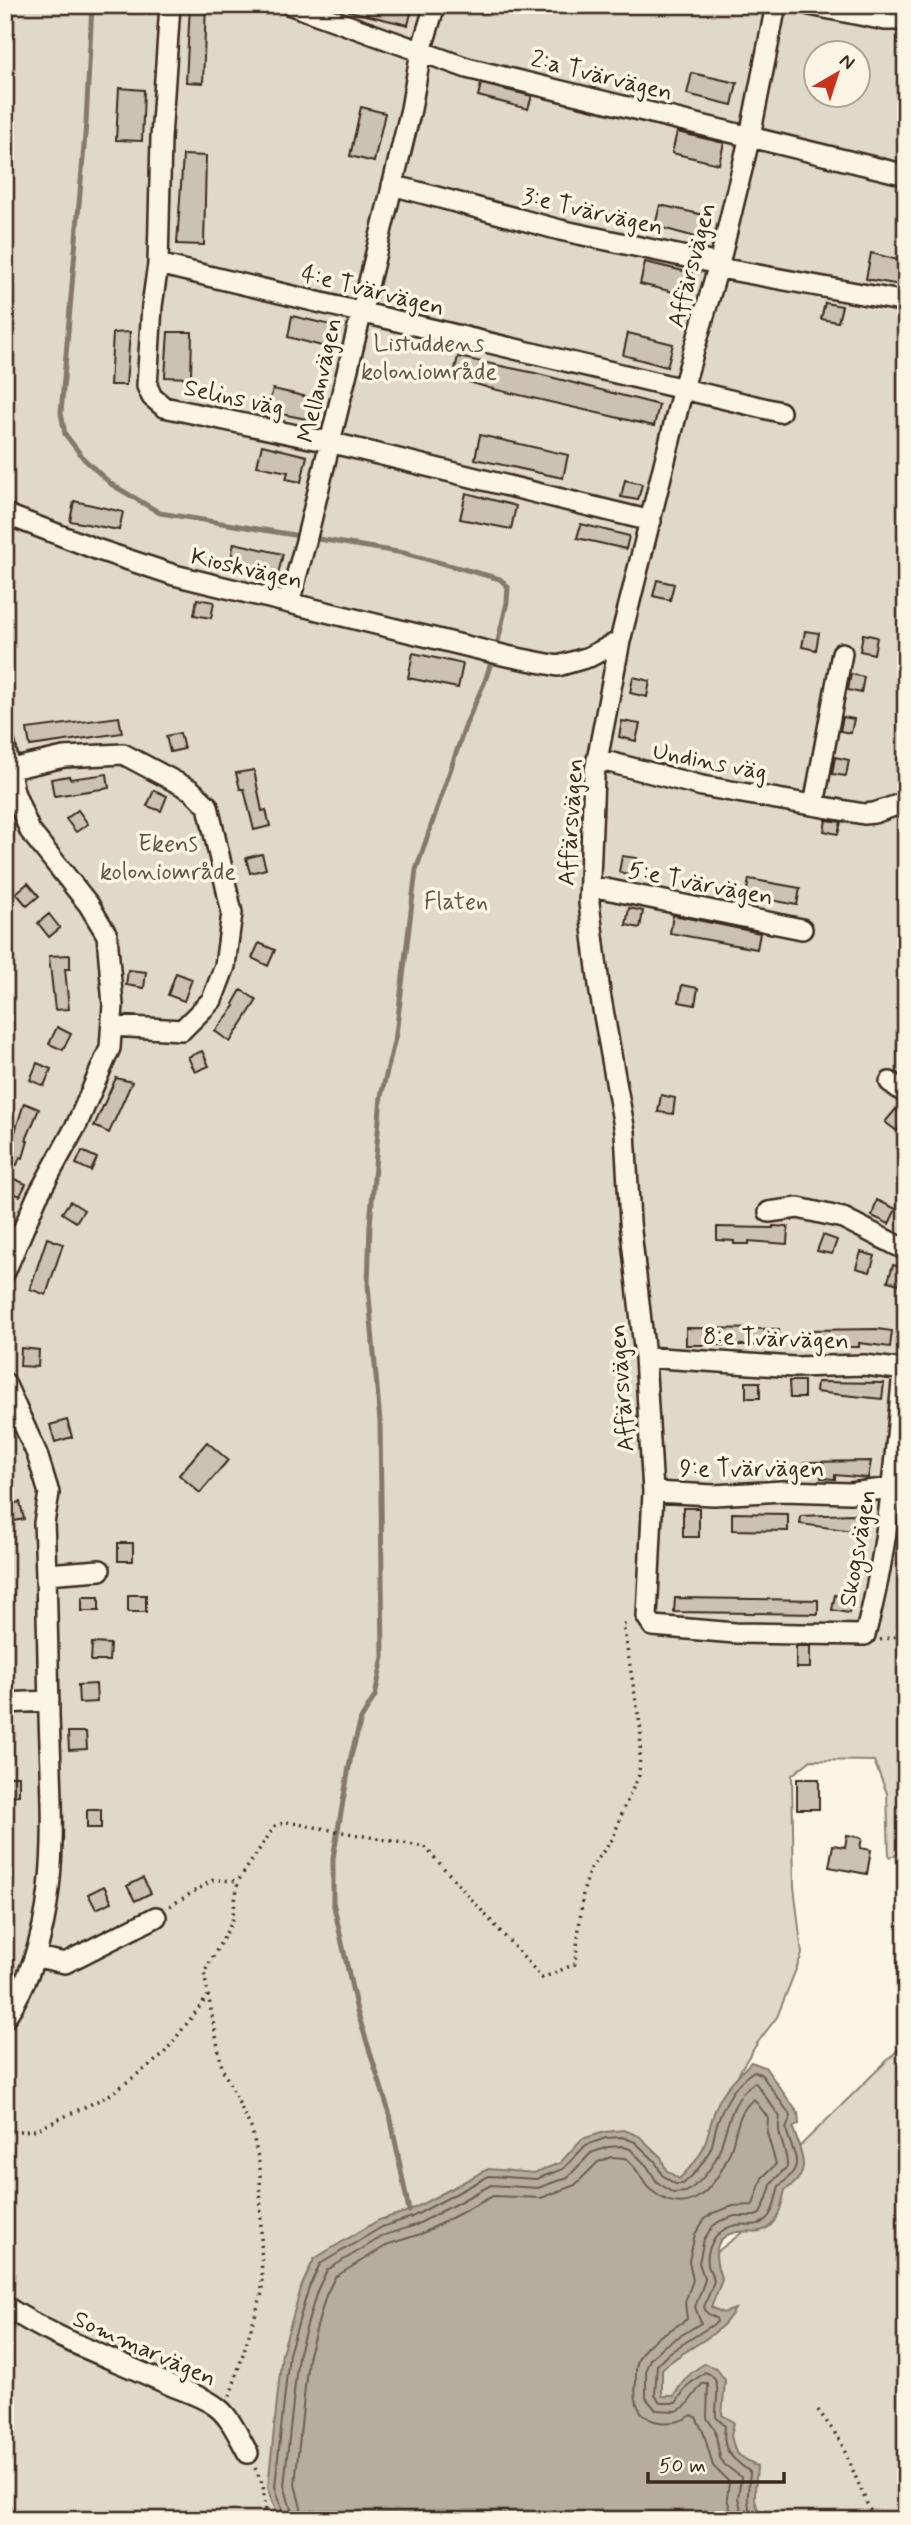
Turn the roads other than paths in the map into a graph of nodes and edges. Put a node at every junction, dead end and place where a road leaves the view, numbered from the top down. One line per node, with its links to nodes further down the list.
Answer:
1 (170, 5): 11 (lane, Selins väg)
2 (291, 5): 7 (lane, 2:a Tvärvägen)
3 (435, 5): 7 (lane, Mellanvägen)
4 (776, 5): 8 (lane, Affärsvägen)
5 (810, 5): 6 (lane)
6 (906, 20)
7 (421, 51): 8 (lane, 2:a Tvärvägen); 10 (lane, Mellanvägen)
8 (750, 136): 9 (lane, 2:a Tvärvägen); 12 (lane, Affärsvägen)
9 (906, 175)
10 (392, 185): 12 (lane, 3:e Tvärvägen); 14 (lane, Mellanvägen)
11 (158, 264): 14 (lane, 4:e Tvärvägen); 17 (lane, Selins väg)
12 (719, 264): 13 (lane, 3:e Tvärvägen); 15 (lane, Affärsvägen)
13 (906, 302)
14 (360, 312): 15 (lane, 4:e Tvärvägen); 17 (lane, Mellanvägen)
15 (682, 388): 16 (lane, 4:e Tvärvägen); 19 (lane, Affärsvägen)
16 (780, 412)
17 (329, 442): 19 (lane, Selins väg); 20 (lane, Mellanvägen)
18 (5, 514): 20 (lane, Kioskvägen)
19 (651, 521): 21 (lane, Affärsvägen)
20 (289, 603): 21 (lane, Kioskvägen)
21 (620, 641): 24 (lane, Affärsvägen)
22 (842, 653): 27 (lane)
23 (5, 745): 25 (lane)
24 (597, 759): 27 (lane, Undins väg); 28 (lane, Affärsvägen)
25 (11, 769): 30 (lane); 30 (lane)
26 (906, 802): 27 (lane, Undins väg)
27 (814, 804)
28 (591, 886): 29 (lane, 5:e Tvärvägen); 34 (lane, Affärsvägen)
29 (802, 929)
30 (112, 1026): 33 (lane)
31 (769, 1212): 32 (lane)
32 (906, 1250)
33 (5, 1272)
34 (645, 1357): 35 (lane, 8:e Tvärvägen); 38 (lane, Affärsvägen)
35 (906, 1371): 37 (lane, Skogsvägen)
36 (5, 1383): 40 (lane)
37 (892, 1488): 38 (lane, 9:e Tvärvägen); 41 (lane, Skogsvägen)
38 (653, 1492): 41 (lane, Affärsvägen)
39 (100, 1570): 40 (lane)
40 (46, 1574): 42 (lane)
41 (648, 1617)
42 (49, 1701): 43 (lane); 45 (lane)
43 (5, 1703)
44 (156, 1917): 45 (lane)
45 (37, 1956): 46 (lane)
46 (5, 2018)
47 (5, 2306): 48 (lane, Sommarvägen)
48 (248, 2453)

